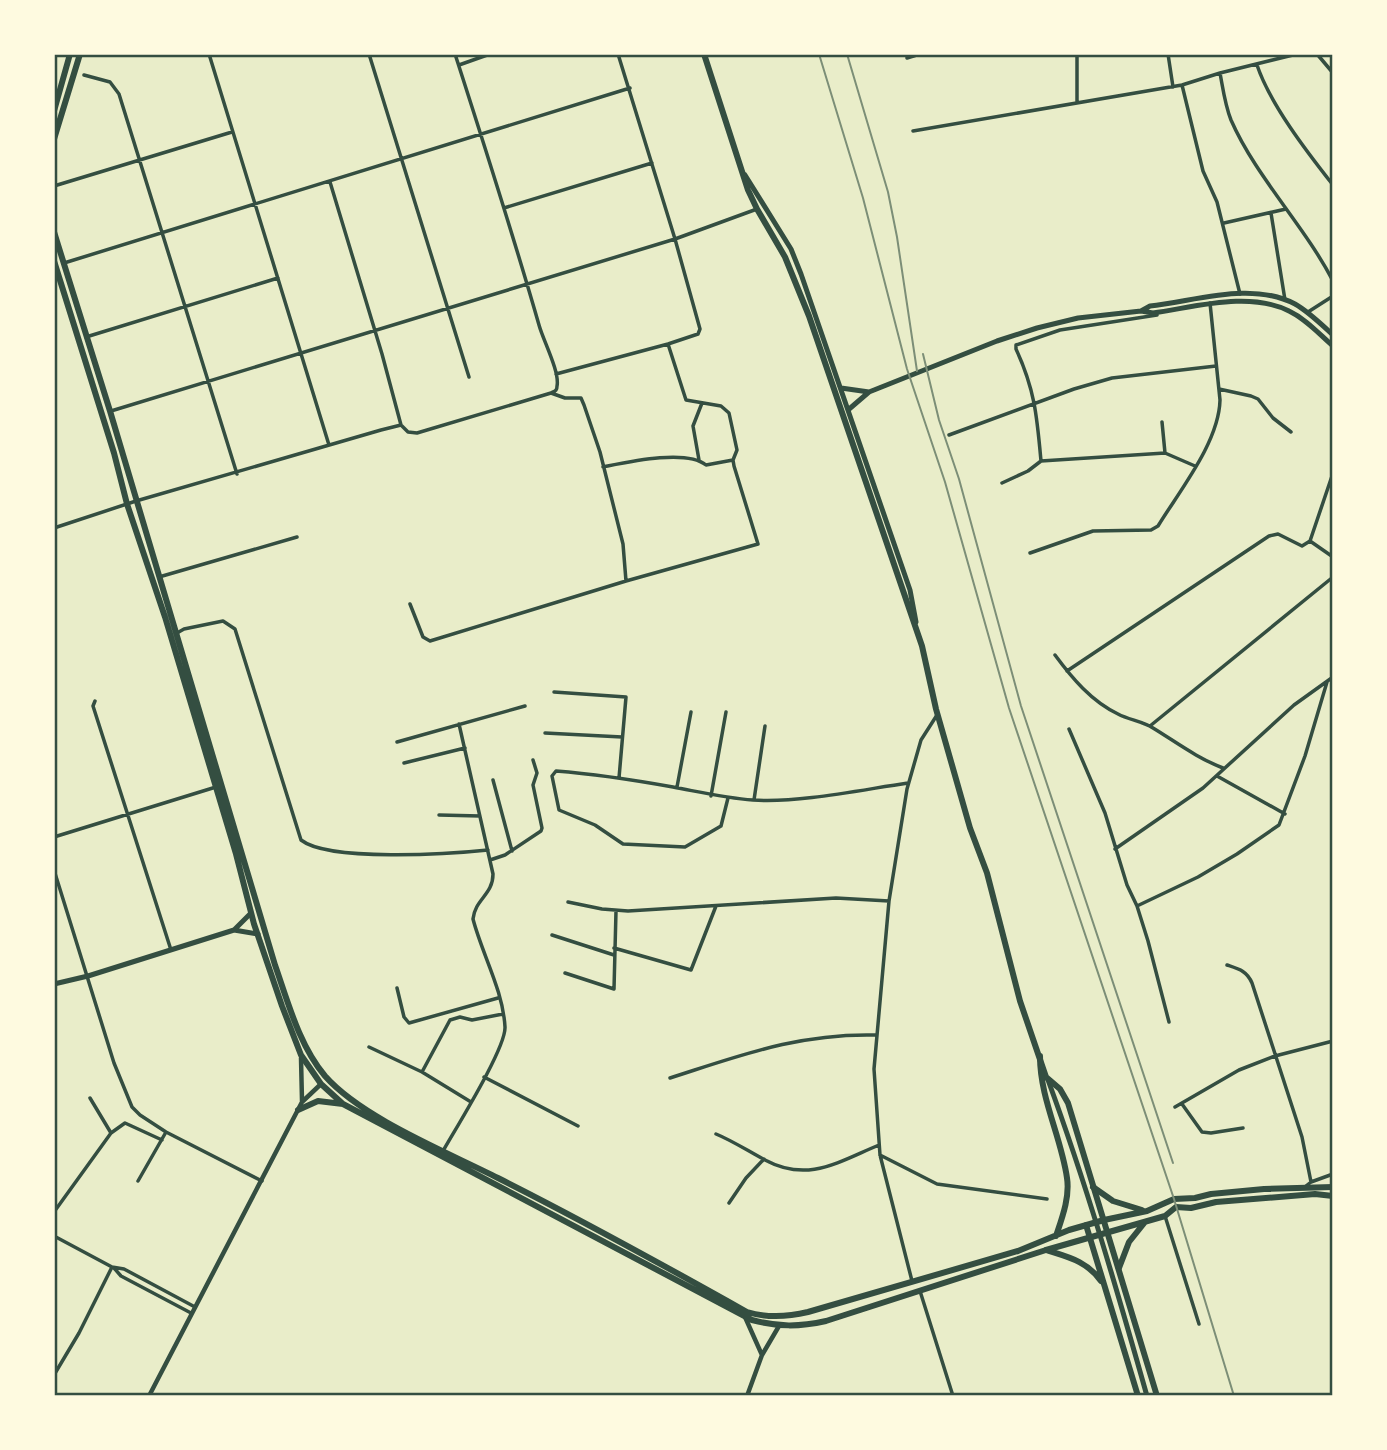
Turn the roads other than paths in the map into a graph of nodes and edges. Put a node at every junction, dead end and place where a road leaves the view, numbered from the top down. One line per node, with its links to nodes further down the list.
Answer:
1 (70, 54): 24 (main road)
2 (80, 54): 28 (main road)
3 (209, 54): 26 (street)
4 (369, 54): 31 (street)
5 (455, 54): 15 (street)
6 (490, 54): 15 (street)
7 (618, 54): 22 (street)
8 (704, 54): 29 (main road)
9 (920, 54): 14 (street)
10 (1077, 54): 23 (street)
11 (1168, 54): 21 (street)
12 (1297, 54): 16 (street)
13 (1317, 54): 18 (street)
14 (907, 58)
15 (459, 65): 27 (street)
16 (1256, 65): 17 (street); 34 (street)
17 (1220, 73): 20 (street); 39 (street)
18 (1333, 73)
19 (83, 75): 30 (street)
20 (1182, 85): 21 (street); 41 (street)
21 (1173, 86): 23 (street)
22 (630, 88): 27 (street); 32 (street)
23 (1077, 102): 25 (street)
24 (54, 111)
25 (913, 131)
26 (232, 132): 30 (street); 36 (street)
27 (482, 135): 31 (street); 37 (street)
28 (54, 139)
29 (736, 157): 38 (main road); 69 (main road)
30 (139, 160): 35 (street); 43 (street)
31 (402, 160): 33 (street); 54 (street)
32 (652, 163): 37 (street); 44 (street)
33 (330, 181): 36 (street); 59 (street)
34 (1333, 185)
35 (54, 186)
36 (255, 204): 43 (street); 47 (street)
37 (504, 208): 49 (street)
38 (757, 209): 44 (street); 103 (main road)
39 (1286, 209): 40 (street); 48 (street)
40 (1271, 213): 41 (street); 52 (street)
41 (1223, 223): 50 (street)
42 (54, 232): 46 (main road)
43 (161, 233): 46 (street); 55 (street)
44 (675, 239): 49 (street); 62 (street)
45 (54, 261): 92 (main road)
46 (64, 263): 61 (main road)
47 (278, 278): 55 (street); 64 (street)
48 (1333, 281)
49 (527, 284): 54 (street); 66 (street)
50 (1240, 294): 52 (main road); 53 (main road)
51 (1333, 296): 58 (street)
52 (1285, 300): 58 (main road)
53 (1209, 302): 56 (main road); 57 (main road); 63 (main road); 65 (street)
54 (448, 307): 59 (street); 67 (street)
55 (185, 308): 61 (street); 68 (street)
56 (1142, 311): 57 (main road); 71 (main road)
57 (1170, 311): 74 (street)
58 (1307, 313): 60 (main road)
59 (375, 330): 64 (street); 78 (street)
60 (1333, 335)
61 (86, 337): 76 (main road)
62 (668, 344): 66 (street); 73 (street)
63 (1333, 346)
64 (301, 353): 68 (street); 81 (street)
65 (1217, 366): 70 (street); 74 (street)
66 (555, 374): 72 (street)
67 (469, 377)
68 (208, 382): 76 (street); 89 (street)
69 (841, 388): 71 (main road); 75 (main road)
70 (1219, 390): 79 (street); 86 (street)
71 (869, 392): 75 (main road)
72 (551, 393): 78 (street); 87 (street)
73 (702, 403): 83 (street); 84 (street)
74 (1035, 403): 80 (street); 85 (street)
75 (848, 410): 103 (main road)
76 (110, 411): 91 (main road)
77 (1162, 422): 82 (street)
78 (401, 425): 81 (street)
79 (1291, 432)
80 (949, 435)
81 (329, 445): 89 (street)
82 (1165, 453): 85 (street); 86 (street)
83 (699, 460): 84 (street); 87 (street)
84 (733, 460): 100 (street)
85 (1041, 461): 90 (street)
86 (1195, 466): 96 (street)
87 (603, 467): 100 (street)
88 (1333, 473): 95 (street)
89 (237, 474): 91 (street)
90 (1002, 483)
91 (136, 501): 92 (street); 98 (main road)
92 (127, 504): 93 (street); 129 (main road)
93 (54, 528)
94 (297, 537): 98 (street)
95 (1310, 541): 97 (street); 105 (street)
96 (1030, 553)
97 (1333, 557)
98 (159, 577): 102 (main road)
99 (1333, 577): 116 (street)
100 (626, 581): 101 (street)
101 (410, 604)
102 (176, 634): 140 (street); 189 (main road)
103 (922, 646): 111 (main road)
104 (1055, 655): 105 (street)
105 (1068, 671): 116 (street)
106 (1333, 677): 107 (street)
107 (1327, 682): 124 (street); 135 (street)
108 (554, 692): 119 (street)
109 (95, 701): 134 (street)
110 (525, 706): 114 (street)
111 (936, 709): 128 (street); 168 (main road)
112 (691, 712): 130 (street)
113 (726, 712): 131 (street)
114 (459, 724): 120 (street); 121 (street)
115 (765, 726): 133 (street)
116 (1150, 726): 124 (street)
117 (1069, 729): 139 (street)
118 (545, 733): 119 (street)
119 (622, 737): 126 (street)
120 (397, 741)
121 (465, 748): 123 (street); 137 (street)
122 (533, 760): 141 (street)
123 (404, 763)
124 (1223, 768): 125 (street)
125 (1217, 776): 135 (street); 139 (street)
126 (619, 778): 130 (street); 132 (street)
127 (493, 780): 141 (street)
128 (908, 783): 133 (street); 144 (street)
129 (216, 787): 134 (street); 149 (main road)
130 (677, 787): 131 (street)
131 (711, 796): 132 (street)
132 (729, 798): 133 (street)
133 (754, 800)
134 (126, 813): 138 (street); 154 (street)
135 (1285, 814): 147 (street)
136 (439, 815): 137 (street)
137 (480, 816): 140 (street)
138 (54, 837)
139 (1115, 849): 147 (street)
140 (488, 850): 142 (street)
141 (512, 851): 142 (street)
142 (490, 860): 161 (street)
143 (54, 870): 158 (street)
144 (889, 901): 146 (street); 164 (street)
145 (568, 902): 148 (street)
146 (716, 906): 148 (street); 153 (street)
147 (1137, 906): 163 (street)
148 (617, 911): 153 (street)
149 (251, 913): 150 (main road); 151 (main road)
150 (234, 930): 151 (main road); 154 (main road)
151 (258, 934): 167 (main road)
152 (552, 935): 155 (street)
153 (614, 948): 155 (street)
154 (171, 950): 158 (main road)
155 (614, 955): 157 (street)
156 (1227, 965): 169 (street)
157 (565, 973)
158 (88, 976): 159 (main road); 184 (street)
159 (54, 984)
160 (397, 988): 161 (street)
161 (499, 998): 162 (street)
162 (502, 1014): 170 (street); 171 (street)
163 (1169, 1022)
164 (876, 1035): 173 (street); 188 (street)
165 (1333, 1041): 169 (street)
166 (369, 1047): 170 (street)
167 (301, 1055): 174 (main road); 176 (street)
168 (1040, 1056): 172 (main road); 209 (main road)
169 (1275, 1056): 179 (street); 195 (street)
170 (422, 1072): 177 (street)
171 (484, 1077): 177 (street); 182 (street)
172 (1046, 1077): 197 (main road); 230 (main road)
173 (670, 1078)
174 (321, 1084): 176 (street); 178 (main road)
175 (90, 1098): 185 (street)
176 (302, 1102): 181 (street)
177 (471, 1102): 189 (street)
178 (343, 1104): 181 (main road); 221 (main road)
179 (1182, 1104): 180 (street); 183 (street)
180 (1175, 1107)
181 (298, 1110): 194 (street)
182 (578, 1126)
183 (1243, 1128)
184 (166, 1132): 187 (street); 194 (street)
185 (111, 1133): 187 (street); 202 (street)
186 (716, 1134): 191 (street)
187 (162, 1140): 193 (street)
188 (879, 1145): 190 (street); 191 (street)
189 (443, 1151): 214 (main road)
190 (880, 1155): 199 (street); 214 (street)
191 (764, 1159): 200 (street)
192 (1333, 1174): 195 (street)
193 (138, 1181)
194 (262, 1181): 219 (street)
195 (1308, 1184): 196 (main road); 201 (main road)
196 (1333, 1186)
197 (1093, 1187): 201 (main road); 204 (main road)
198 (1333, 1196): 203 (main road)
199 (1047, 1199)
200 (729, 1203)
201 (1147, 1211): 204 (main road)
202 (54, 1212)
203 (1165, 1216): 205 (main road); 222 (street)
204 (1104, 1220): 206 (main road); 207 (main road)
205 (1145, 1222): 207 (main road); 213 (main road)
206 (1086, 1225): 209 (main road); 210 (main road)
207 (1109, 1233): 210 (main road); 213 (main road)
208 (54, 1236): 212 (street)
209 (1056, 1236): 214 (main road)
210 (1090, 1237): 211 (main road); 215 (main road)
211 (1046, 1250): 215 (main road); 216 (main road)
212 (112, 1267): 217 (street); 218 (street); 225 (street)
213 (1119, 1268): 231 (main road)
214 (912, 1281)
215 (1106, 1288): 229 (main road)
216 (920, 1291): 223 (main road); 228 (street)
217 (172, 1294): 218 (street); 219 (street)
218 (168, 1301): 220 (street)
219 (195, 1307): 220 (street)
220 (192, 1313): 226 (street)
221 (745, 1316): 223 (main road); 224 (street)
222 (1199, 1324)
223 (779, 1326): 224 (street)
224 (762, 1355): 227 (street)
225 (54, 1374)
226 (149, 1396)
227 (747, 1396)
228 (953, 1396)
229 (1138, 1396)
230 (1147, 1396)
231 (1157, 1396)

